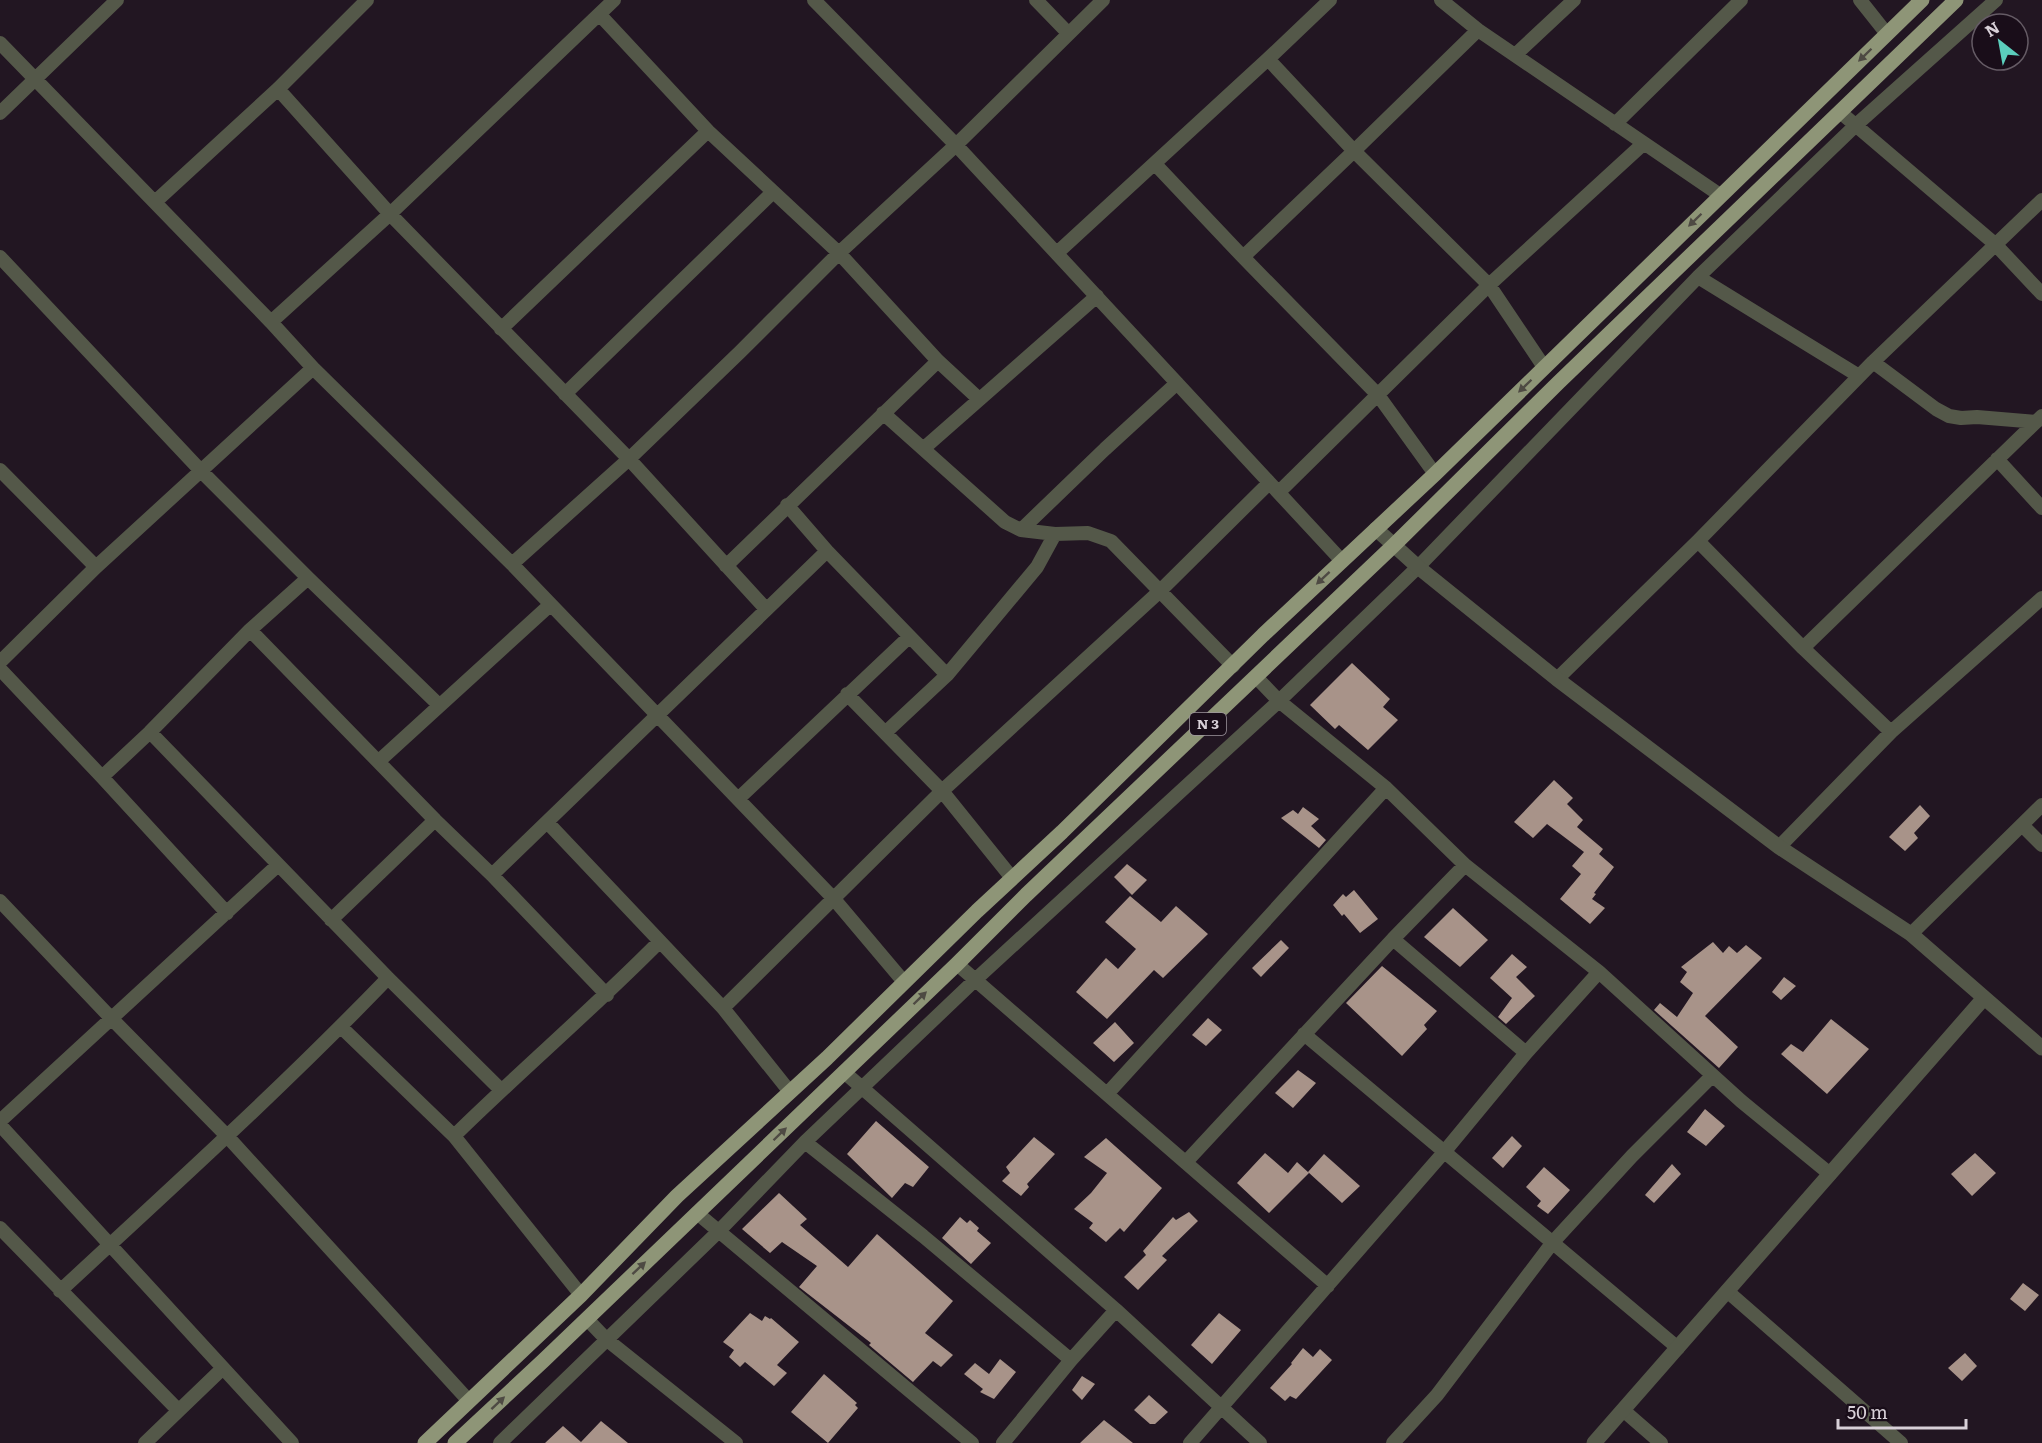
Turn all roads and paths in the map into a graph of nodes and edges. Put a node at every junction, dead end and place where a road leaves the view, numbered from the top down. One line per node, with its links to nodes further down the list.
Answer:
1 (117, 0): 22 (street)
2 (367, 0): 23 (street)
3 (614, 0): 15 (street)
4 (814, 0): 30 (street)
5 (1036, 0): 17 (street)
6 (1103, 0): 17 (street)
7 (1330, 0): 21 (street)
8 (1441, 0): 16 (street)
9 (1574, 0): 20 (street)
10 (1741, 0): 26 (street)
11 (1860, 0): 18 (street)
12 (1922, 0): 18 (main road, N 3)
13 (1956, 0): 24 (main road, N 3)
14 (1996, 0): 27 (street)
15 (600, 15): 28 (street); 37 (street)
16 (1478, 30): 20 (street); 31 (street)
17 (1068, 33): 30 (street)
18 (1887, 34): 34 (main road, N 3, one-way to 34)
19 (0, 43): 22 (street)
20 (1515, 55): 26 (street)
21 (1268, 60): 31 (street); 32 (street)
22 (36, 79): 25 (street); 36 (street)
23 (278, 89): 36 (street); 37 (street)
24 (1840, 112): 27 (street); 73 (main road, N 3)
25 (0, 113)
26 (1615, 124): 29 (street)
27 (1856, 125): 38 (street); 43 (street)
28 (708, 131): 33 (street); 48 (street)
29 (1643, 144): 34 (street); 44 (street)
30 (956, 145): 39 (street); 40 (street)
31 (1354, 151): 42 (street); 44 (street)
32 (1155, 164): 40 (street); 42 (street)
33 (773, 192): 39 (street); 55 (street)
34 (1720, 195): 52 (main road, N 3, one-way to 52)
35 (2042, 200): 38 (street)
36 (155, 202): 47 (street)
37 (390, 214): 47 (street); 48 (street)
38 (1995, 244): 45 (street); 50 (street)
39 (839, 253): 49 (street); 61 (street)
40 (1057, 253): 46 (street)
41 (0, 256): 64 (street)
42 (1243, 257): 56 (street)
43 (1698, 277): 53 (street); 79 (street)
44 (1489, 285): 52 (street); 56 (street)
45 (2042, 294)
46 (1097, 296): 54 (street); 57 (street)
47 (271, 322): 51 (street)
48 (501, 330): 55 (street)
49 (938, 361): 57 (street); 58 (street)
50 (1873, 362): 53 (street); 59 (street)
51 (313, 368): 64 (street); 76 (street)
52 (1544, 368): 65 (main road, N 3, one-way to 65)
53 (1859, 376): 72 (street)
54 (1177, 383): 66 (street); 69 (street)
55 (565, 394): 61 (street)
56 (1378, 395): 65 (street); 66 (street)
57 (979, 399): 60 (street)
58 (883, 413): 60 (street); 67 (street)
59 (2039, 419): 62 (street)
60 (923, 449): 69 (street)
61 (628, 459): 76 (street); 77 (street)
62 (1997, 459): 68 (street); 87 (street)
63 (0, 470): 78 (street)
64 (201, 472): 78 (street); 80 (street)
65 (1435, 474): 70 (main road, N 3)
66 (1274, 488): 75 (street); 81 (street)
67 (787, 505): 74 (street); 77 (street)
68 (2042, 508)
69 (1021, 530): 71 (street)
70 (1376, 530): 73 (street); 75 (main road, N 3)
71 (1055, 534): 81 (street); 91 (street)
72 (1698, 541): 87 (street); 93 (street)
73 (1393, 546): 79 (street); 92 (main road, N 3)
74 (827, 551): 84 (street); 86 (street)
75 (1342, 561): 89 (main road, N 3, one-way to 89)
76 (512, 564): 83 (street)
77 (726, 566): 84 (street)
78 (96, 567): 88 (street)
79 (1418, 567): 93 (street); 95 (street)
80 (308, 578): 85 (street); 96 (street)
81 (1160, 591): 89 (street); 104 (street)
82 (2042, 598): 100 (street)
83 (550, 605): 96 (street); 97 (street)
84 (766, 609): 97 (street)
85 (250, 630): 98 (street); 101 (street)
86 (909, 637): 91 (street); 94 (street)
87 (1803, 648): 100 (street)
88 (0, 662)
89 (1233, 666): 115 (main road, N 3)
90 (0, 669): 102 (street)
91 (947, 675): 99 (street)
92 (1256, 677): 95 (street); 123 (main road, N 3)
93 (1557, 679): 111 (street)
94 (847, 694): 99 (street); 105 (street)
95 (1279, 700): 103 (street); 126 (street)
96 (439, 705): 101 (street)
97 (656, 715): 105 (street); 108 (street)
98 (150, 732): 102 (street); 112 (street)
99 (886, 732): 104 (street)
100 (1891, 732): 111 (street)
101 (379, 761): 107 (street)
102 (102, 777): 118 (street)
103 (1386, 788): 113 (street); 141 (street)
104 (942, 791): 115 (street); 116 (street)
105 (738, 799): 116 (street)
106 (2042, 805): 109 (street)
107 (435, 820): 114 (street); 119 (street)
108 (547, 822): 114 (street); 122 (street)
109 (2022, 825): 110 (street); 120 (street)
110 (2042, 845)
111 (1779, 847): 120 (street)
112 (278, 865): 118 (street); 119 (street)
113 (1465, 865): 121 (street); 124 (street)
114 (492, 875): 128 (street)
115 (1012, 879): 127 (main road, N 3)
116 (834, 899): 127 (street); 130 (street)
117 (0, 901): 131 (street)
118 (227, 913): 131 (street)
119 (331, 920): 125 (street)
120 (1911, 934): 129 (street)
121 (1392, 939): 133 (street); 135 (street)
122 (659, 942): 128 (street); 130 (street)
123 (957, 964): 126 (street); 136 (main road, N 3, one-way to 123)
124 (1599, 972): 135 (street); 137 (street)
125 (388, 978): 132 (street); 139 (street)
126 (974, 981): 138 (street); 141 (street)
127 (904, 982): 140 (main road, N 3)
128 (607, 995): 139 (street)
129 (1984, 998): 134 (street); 148 (street)
130 (723, 1008): 140 (street)
131 (111, 1018): 142 (street); 143 (street)
132 (341, 1028): 143 (street); 144 (street)
133 (1304, 1034): 146 (street); 147 (street)
134 (2042, 1048)
135 (1526, 1053): 146 (street)
136 (844, 1072): 138 (street); 149 (main road, N 3, one-way to 136)
137 (1712, 1076): 148 (street); 152 (street)
138 (862, 1089): 145 (street); 158 (street)
139 (501, 1090): 144 (street)
140 (790, 1092): 157 (main road, N 3)
141 (1107, 1094): 147 (street)
142 (0, 1123): 153 (street)
143 (227, 1136): 153 (street); 164 (street)
144 (454, 1136): 157 (street)
145 (806, 1142): 151 (street); 162 (street)
146 (1445, 1151): 152 (street); 154 (street)
147 (1186, 1162): 154 (street)
148 (1830, 1174): 156 (street)
149 (697, 1213): 151 (street); 159 (main road, N 3, one-way to 149)
150 (0, 1230): 155 (street)
151 (718, 1232): 160 (street); 175 (street)
152 (1553, 1242): 161 (street); 179 (street)
153 (111, 1244): 155 (street); 163 (street)
154 (1328, 1286): 165 (street)
155 (60, 1291): 166 (street)
156 (1727, 1291): 161 (street); 182 (street)
157 (581, 1295): 164 (main road, N 3)
158 (1116, 1310): 162 (street); 165 (street)
159 (587, 1320): 160 (street); 173 (main road, N 3, one-way to 159)
160 (606, 1339): 169 (street); 174 (street)
161 (1678, 1347): 167 (street)
162 (1071, 1360): 176 (street)
163 (223, 1368): 166 (street); 168 (street)
164 (470, 1401): 172 (main road, N 3)
165 (1221, 1408): 177 (street); 178 (street)
166 (178, 1410): 170 (street)
167 (1623, 1410): 180 (street); 181 (street)
168 (288, 1438): 171 (street)
169 (734, 1442)
170 (145, 1443)
171 (272, 1443)
172 (426, 1443)
173 (455, 1443)
174 (500, 1443)
175 (972, 1443)
176 (1003, 1443)
177 (1191, 1443)
178 (1260, 1443)
179 (1393, 1443)
180 (1594, 1443)
181 (1662, 1443)
182 (1901, 1443)

